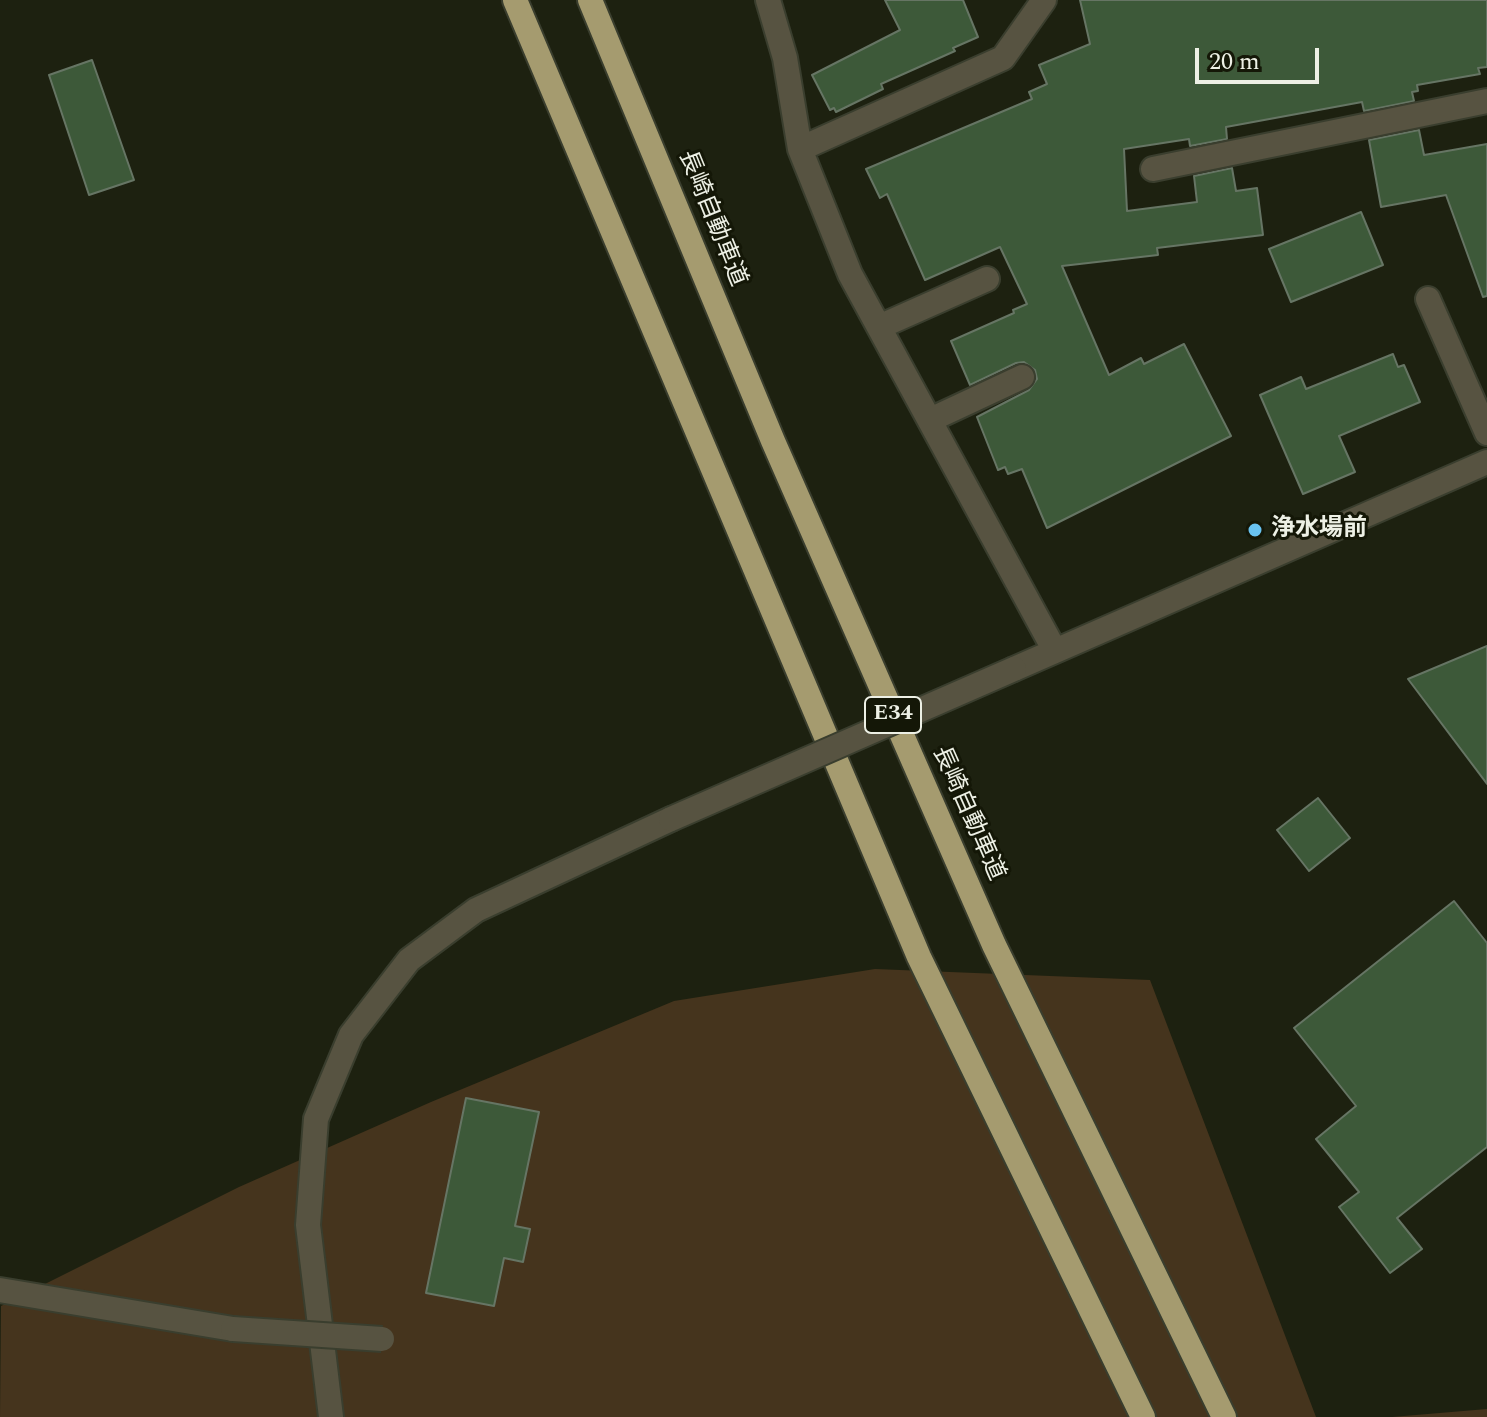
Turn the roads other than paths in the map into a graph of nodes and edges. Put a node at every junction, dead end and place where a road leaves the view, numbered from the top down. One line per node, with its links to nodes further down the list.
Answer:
1 (515, 0): 19 (highway)
2 (590, 0): 20 (highway, 長崎自動車道 / E34)
3 (768, 0): 6 (street)
4 (1044, 0): 6 (street)
5 (1487, 101): 7 (street)
6 (800, 149): 10 (street)
7 (1153, 169)
8 (987, 279): 10 (street)
9 (1428, 299): 13 (street)
10 (879, 327): 12 (street)
11 (1022, 377): 12 (street)
12 (930, 420): 15 (street)
13 (1487, 433)
14 (1487, 462): 15 (street)
15 (1055, 651): 18 (street, bridge)
16 (0, 1290): 17 (street, bridge)
17 (382, 1339)
18 (331, 1417)
19 (1143, 1417)
20 (1224, 1417)

